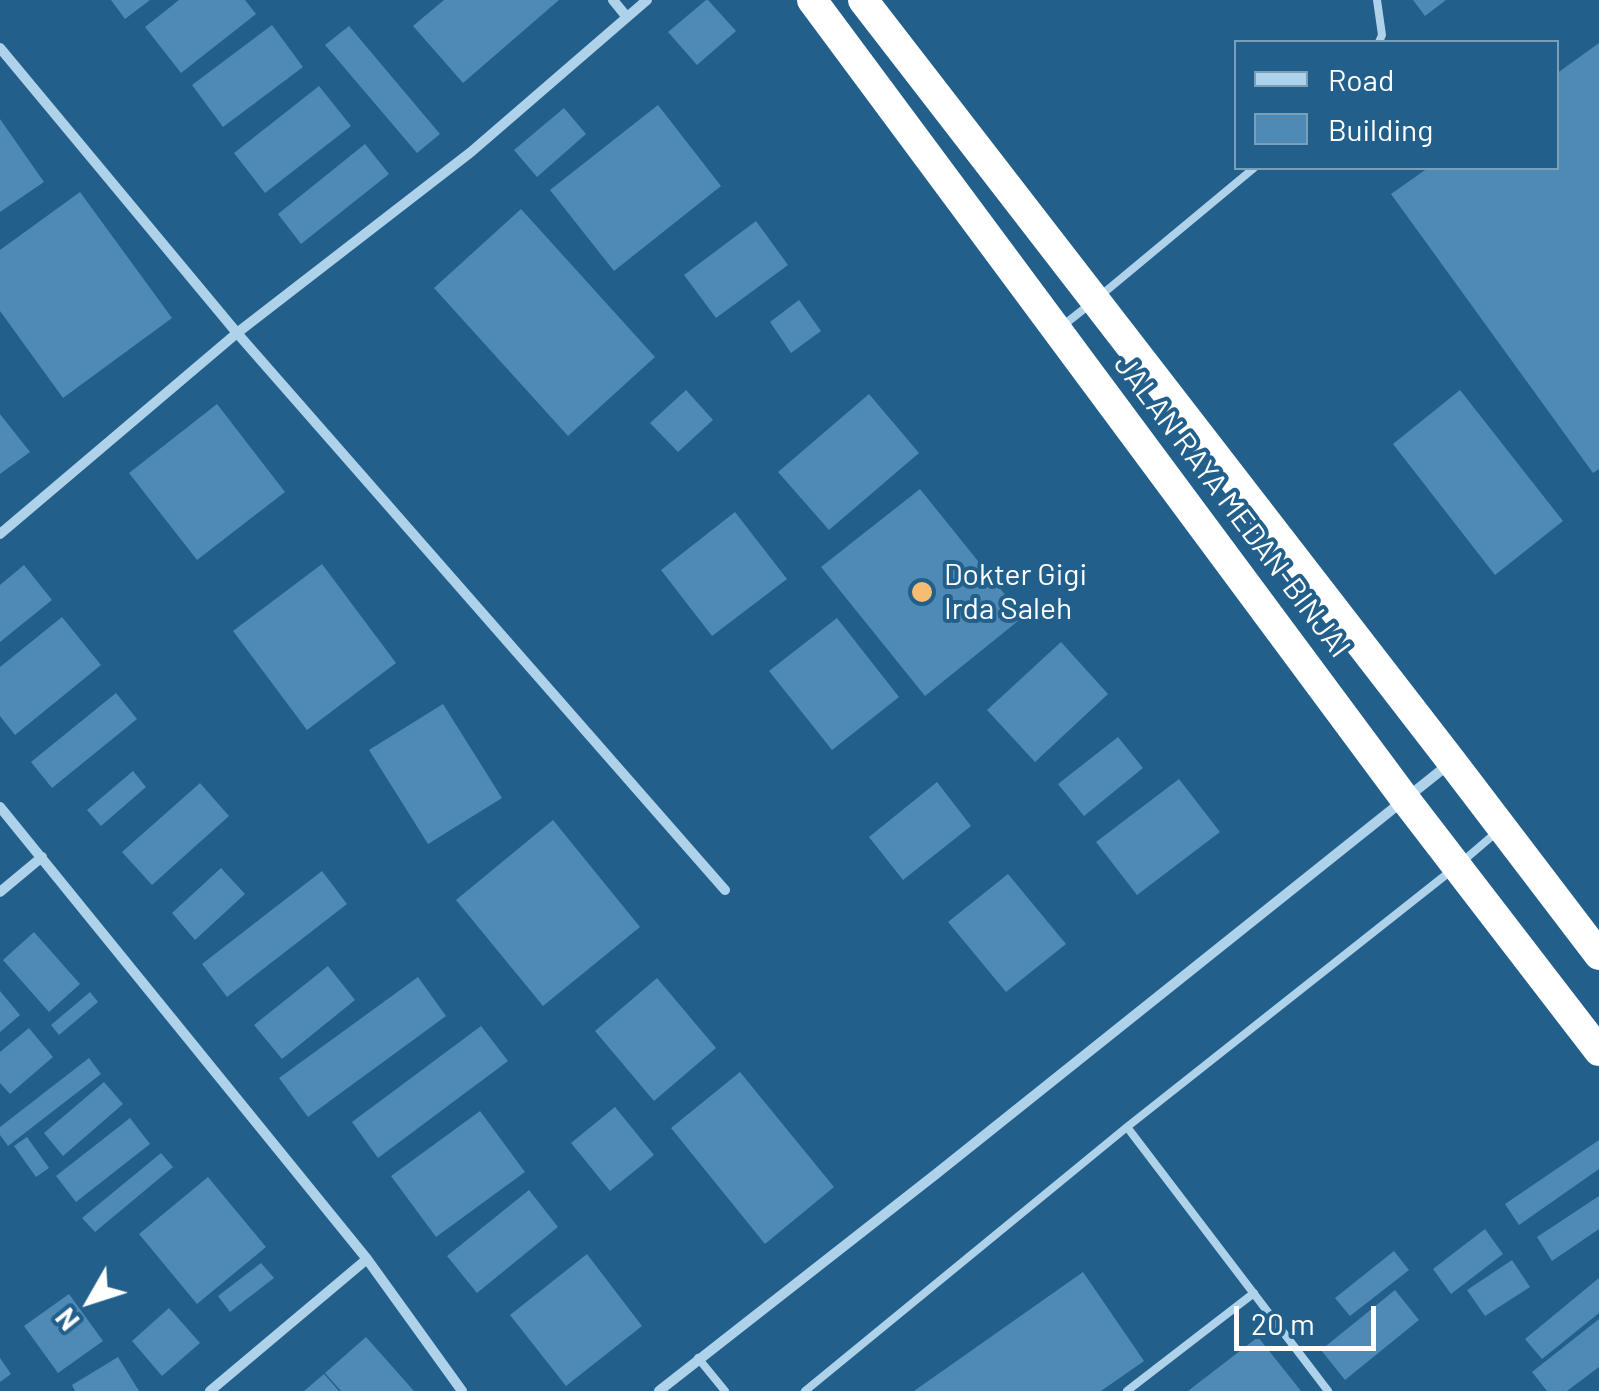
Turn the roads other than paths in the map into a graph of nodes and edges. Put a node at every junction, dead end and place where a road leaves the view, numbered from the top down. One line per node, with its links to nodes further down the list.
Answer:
1 (613, 0): 6 (street)
2 (647, 0): 6 (street)
3 (812, 0): 11 (highway, JALAN RAYA MEDAN-BINJAI)
4 (863, 0): 10 (highway, JALAN RAYA MEDAN-BINJAI)
5 (1377, 0): 7 (lane)
6 (626, 16): 12 (street)
7 (1380, 40)
8 (0, 48): 12 (street)
9 (1252, 170): 10 (lane)
10 (1096, 300): 11 (lane); 14 (highway, JALAN RAYA MEDAN-BINJAI)
11 (1057, 330): 15 (highway, JALAN RAYA MEDAN-BINJAI)
12 (237, 333): 13 (street); 20 (street)
13 (0, 534)
14 (1452, 762): 15 (street); 17 (highway, JALAN RAYA MEDAN-BINJAI)
15 (1405, 799): 19 (highway, JALAN RAYA MEDAN-BINJAI); 27 (street)
16 (0, 807): 18 (street)
17 (1502, 827): 19 (lane); 22 (highway, JALAN RAYA MEDAN-BINJAI)
18 (42, 857): 21 (street); 25 (street)
19 (1457, 866): 23 (highway, JALAN RAYA MEDAN-BINJAI); 24 (lane)
20 (725, 890)
21 (0, 892)
22 (1599, 954)
23 (1599, 1052)
24 (1127, 1127): 26 (lane); 32 (lane)
25 (367, 1260): 28 (street); 29 (street)
26 (1254, 1292): 33 (lane); 34 (lane)
27 (698, 1358): 30 (street); 31 (lane)
28 (210, 1391)
29 (462, 1391)
30 (658, 1391)
31 (725, 1391)
32 (805, 1391)
33 (1127, 1391)
34 (1328, 1391)

